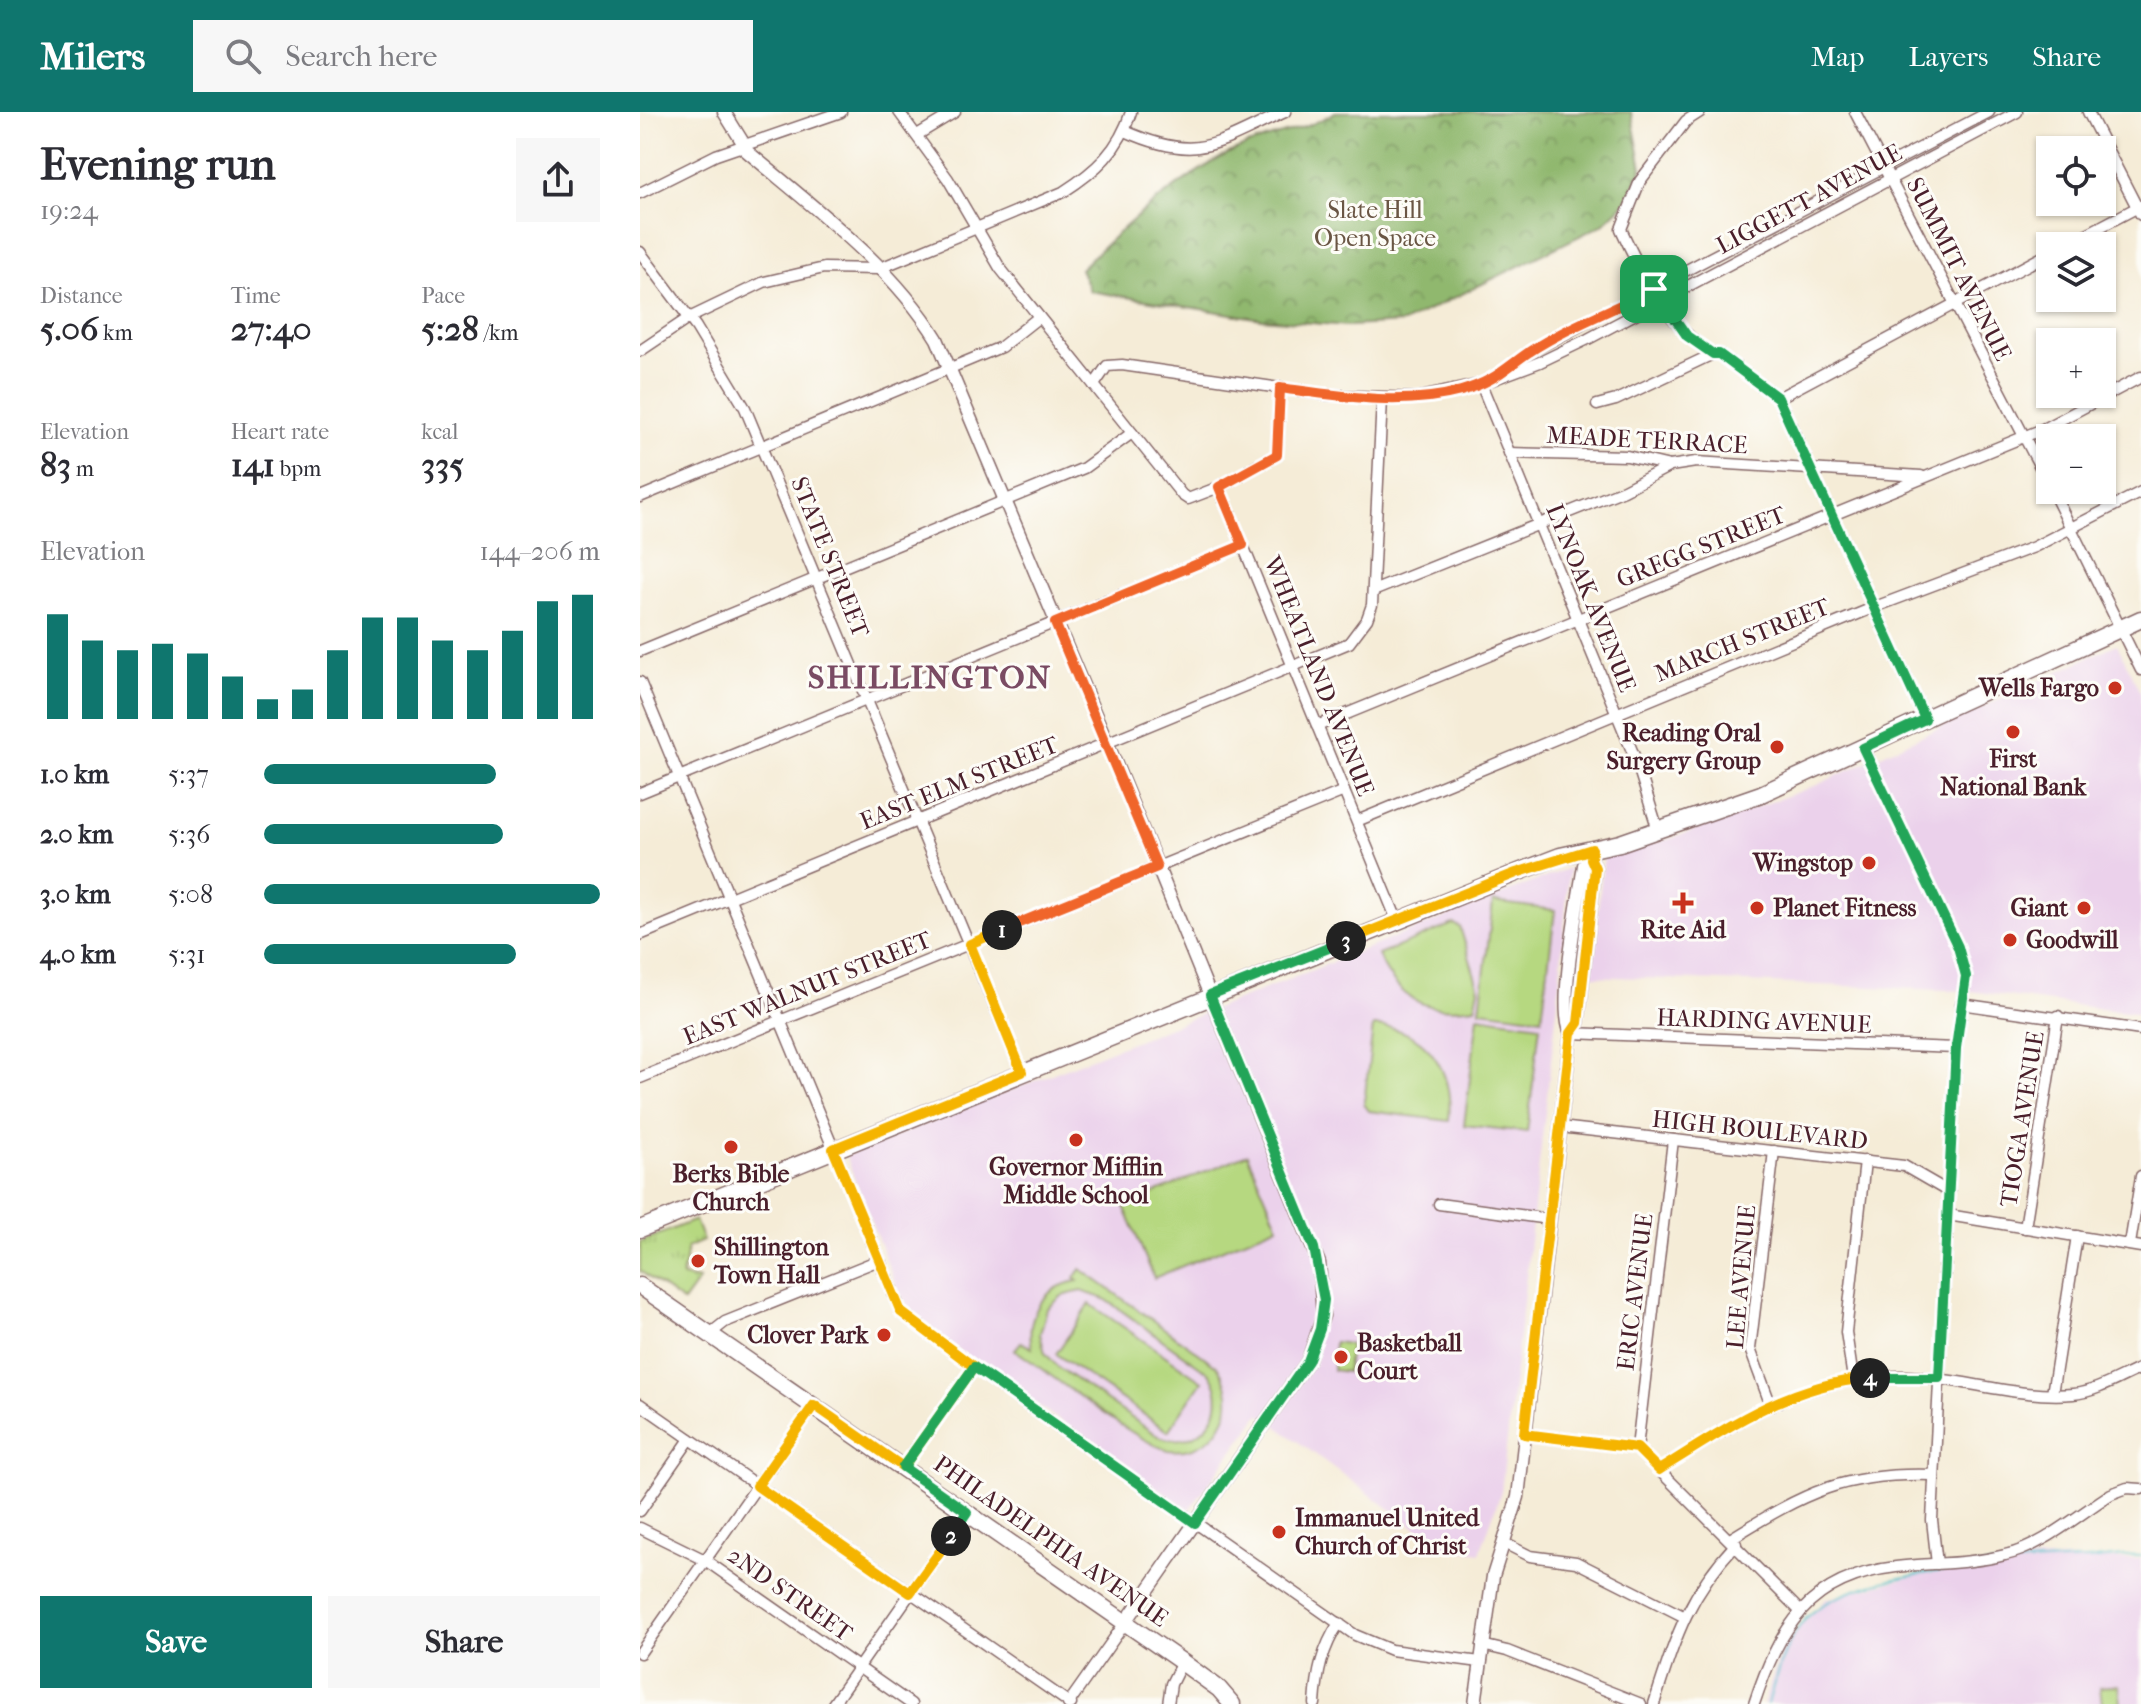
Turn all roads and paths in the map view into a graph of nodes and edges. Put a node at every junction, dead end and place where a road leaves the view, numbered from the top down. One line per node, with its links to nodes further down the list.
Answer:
1 (724, 112): 14 (street)
2 (841, 112): 14 (street)
3 (899, 112): 13 (street)
4 (955, 112): 13 (street)
5 (1131, 112): 12 (street)
6 (1285, 112): 12 (street)
7 (1700, 112): 24 (street)
8 (1855, 112): 15 (street, SUMMIT AVENUE)
9 (1989, 112): 15 (street, LIGGETT AVENUE)
10 (2017, 112): 16 (street, LIGGETT AVENUE)
11 (2088, 112): 18 (street)
12 (1125, 131): 19 (street)
13 (917, 135): 19 (street)
14 (744, 146): 17 (street); 23 (street)
15 (1884, 167): 16 (street, SUMMIT AVENUE); 24 (street, LIGGETT AVENUE)
16 (1890, 178): 25 (street, LIGGETT AVENUE); 26 (street, SUMMIT AVENUE)
17 (640, 193)
18 (2140, 210): 20 (street)
19 (976, 230): 23 (street); 27 (street)
20 (2094, 232)
21 (640, 252): 28 (street, STATE STREET)
22 (2036, 261): 26 (street)
23 (878, 269): 28 (street); 31 (street)
24 (1654, 289): 25 (street); 32 (street, LIGGETT AVENUE)
25 (1660, 300): 30 (street); 32 (street, LIGGETT AVENUE)
26 (1955, 304): 37 (street); 41 (street, SUMMIT AVENUE)
27 (1039, 317): 31 (street); 35 (street)
28 (689, 318): 29 (street); 42 (street, STATE STREET)
29 (640, 351)
30 (1713, 354): 37 (street); 39 (street)
31 (950, 369): 42 (street); 51 (street)
32 (1508, 371): 34 (street)
33 (2141, 377): 41 (street, GREGG STREET)
34 (1481, 384): 38 (street); 43 (street, LYNOAK AVENUE)
35 (1094, 385): 36 (street); 40 (street)
36 (1280, 388): 38 (street); 48 (street)
37 (1778, 398): 46 (street)
38 (1382, 399): 58 (street, EAST ELM STREET)
39 (1597, 405)
40 (1132, 433): 48 (street); 51 (street)
41 (2024, 437): 44 (street, SUMMIT AVENUE); 47 (street, GREGG STREET)
42 (763, 446): 50 (street); 57 (street, STATE STREET)
43 (1509, 453): 45 (street, MEADE TERRACE); 54 (street, LYNOAK AVENUE)
44 (2036, 460)
45 (1670, 466): 46 (street, MEADE TERRACE); 54 (street)
46 (1811, 468): 47 (street, MEADE TERRACE); 53 (street)
47 (1926, 476): 53 (street, GREGG STREET)
48 (1219, 487): 56 (street, WHEATLAND AVENUE)
49 (2141, 492): 55 (street, MARCH STREET)
50 (640, 497)
51 (1004, 501): 57 (street); 62 (street)
52 (2059, 504): 55 (street, SUMMIT AVENUE)
53 (1832, 514): 59 (street); 61 (street, GREGG STREET)
54 (1539, 526): 58 (street); 61 (street, LYNOAK AVENUE)
55 (2072, 529): 59 (street, MARCH STREET); 63 (street, SUMMIT AVENUE)
56 (1243, 545): 62 (street); 65 (street, WHEATLAND AVENUE)
57 (817, 579): 64 (street); 68 (street, STATE STREET)
58 (1373, 591): 65 (street, EAST ELM STREET)
59 (1875, 607): 69 (street, MARCH STREET); 70 (street)
60 (2141, 619): 63 (main road)
61 (1578, 620): 69 (street, LYNOAK AVENUE); 71 (street, GREGG STREET)
62 (1055, 623): 68 (street); 72 (street)
63 (2124, 628): 66 (street, SUMMIT AVENUE); 70 (main road)
64 (640, 651)
65 (1293, 667): 71 (street, WHEATLAND AVENUE); 72 (street, EAST ELM STREET)
66 (2141, 670)
67 (640, 682): 74 (street)
68 (867, 700): 74 (street); 77 (street, STATE STREET)
69 (1617, 713): 78 (street, MARCH STREET); 79 (street, LYNOAK AVENUE)
70 (1925, 719): 73 (main road)
71 (1317, 726): 75 (street, WHEATLAND AVENUE)
72 (1108, 745): 77 (street, EAST ELM STREET); 81 (street)
73 (1863, 748): 79 (main road); 87 (street)
74 (679, 777): 76 (street); 82 (street)
75 (1344, 791): 78 (street, WHEATLAND AVENUE); 81 (street, EAST WALNUT STREET)
76 (640, 793)
77 (920, 821): 82 (street, EAST ELM STREET); 85 (street, STATE STREET)
78 (1357, 821): 83 (street, WHEATLAND AVENUE)
79 (1658, 830): 80 (main road)
80 (1591, 854): 83 (main road); 91 (street)
81 (1157, 867): 85 (street, EAST WALNUT STREET); 86 (street)
82 (729, 899): 84 (street, EAST ELM STREET); 89 (street)
83 (1397, 920): 86 (main road)
84 (640, 935)
85 (970, 944): 89 (street, EAST WALNUT STREET); 93 (street, STATE STREET)
86 (1210, 995): 93 (main road); 130 (street)
87 (1961, 1004): 88 (street); 92 (street)
88 (2058, 1016): 90 (street); 105 (street, TIOGA AVENUE)
89 (779, 1021): 94 (street, EAST WALNUT STREET); 97 (street)
90 (2141, 1030)
91 (1571, 1033): 92 (street, HARDING AVENUE); 95 (street)
92 (1956, 1048): 101 (street)
93 (1022, 1072): 97 (main road)
94 (640, 1078)
95 (1560, 1127): 96 (street, HIGH BOULEVARD); 104 (street)
96 (1673, 1140): 98 (street, HIGH BOULEVARD); 122 (street, ERIC AVENUE)
97 (833, 1149): 106 (main road); 109 (street)
98 (1774, 1151): 99 (street, HIGH BOULEVARD); 117 (street, LEE AVENUE)
99 (1865, 1161): 101 (street, HIGH BOULEVARD); 115 (street)
100 (2141, 1176): 108 (street)
101 (1949, 1192): 103 (street)
102 (1439, 1204): 104 (street)
103 (1948, 1215): 105 (street); 114 (street)
104 (1549, 1219): 120 (street)
105 (2025, 1228): 107 (street)
106 (640, 1229)
107 (2077, 1236): 108 (street); 116 (street)
108 (2135, 1246)
109 (879, 1260): 111 (street); 112 (street)
110 (640, 1286): 111 (main road, PHILADELPHIA AVENUE)
111 (711, 1333): 119 (main road, PHILADELPHIA AVENUE)
112 (974, 1367): 123 (street); 130 (street)
113 (2141, 1368): 116 (street)
114 (1939, 1378): 115 (street); 116 (street); 125 (street)
115 (1853, 1379): 117 (street)
116 (2052, 1394)
117 (1770, 1403): 124 (street)
118 (640, 1404): 121 (street)
119 (814, 1405): 123 (main road, PHILADELPHIA AVENUE); 126 (street)
120 (1524, 1434): 122 (street); 133 (street)
121 (690, 1439): 126 (street); 128 (street)
122 (1637, 1448): 124 (street)
123 (903, 1467): 129 (main road, PHILADELPHIA AVENUE)
124 (1659, 1470): 132 (street)
125 (1934, 1475): 132 (street); 135 (street)
126 (757, 1486): 134 (street); 136 (street)
127 (2141, 1489): 135 (street)
128 (640, 1511)
129 (967, 1512): 136 (street); 139 (main road, PHILADELPHIA AVENUE)
130 (1195, 1523): 139 (street); 140 (street)
131 (640, 1528): 134 (street, 2ND STREET)
132 (1733, 1542): 137 (street); 138 (street)
133 (1504, 1543): 138 (street); 141 (street)
134 (705, 1560): 142 (street); 145 (street, 2ND STREET)
135 (1937, 1564): 137 (street)
136 (910, 1593): 145 (street); 146 (street)
137 (1799, 1610): 155 (street)
138 (1683, 1616): 154 (street)
139 (1125, 1623): 143 (main road, PHILADELPHIA AVENUE); 146 (street)
140 (1339, 1623): 144 (street); 151 (street)
141 (1482, 1645): 144 (street); 153 (street)
142 (640, 1653)
143 (1182, 1662): 149 (street); 150 (main road, PHILADELPHIA AVENUE)
144 (1480, 1662): 152 (street)
145 (859, 1667): 147 (street); 148 (street, 2ND STREET)
146 (1069, 1703)
147 (833, 1704)
148 (911, 1704)
149 (1168, 1704)
150 (1232, 1704)
151 (1315, 1704)
152 (1475, 1704)
153 (1641, 1704)
154 (1654, 1704)
155 (1754, 1704)

